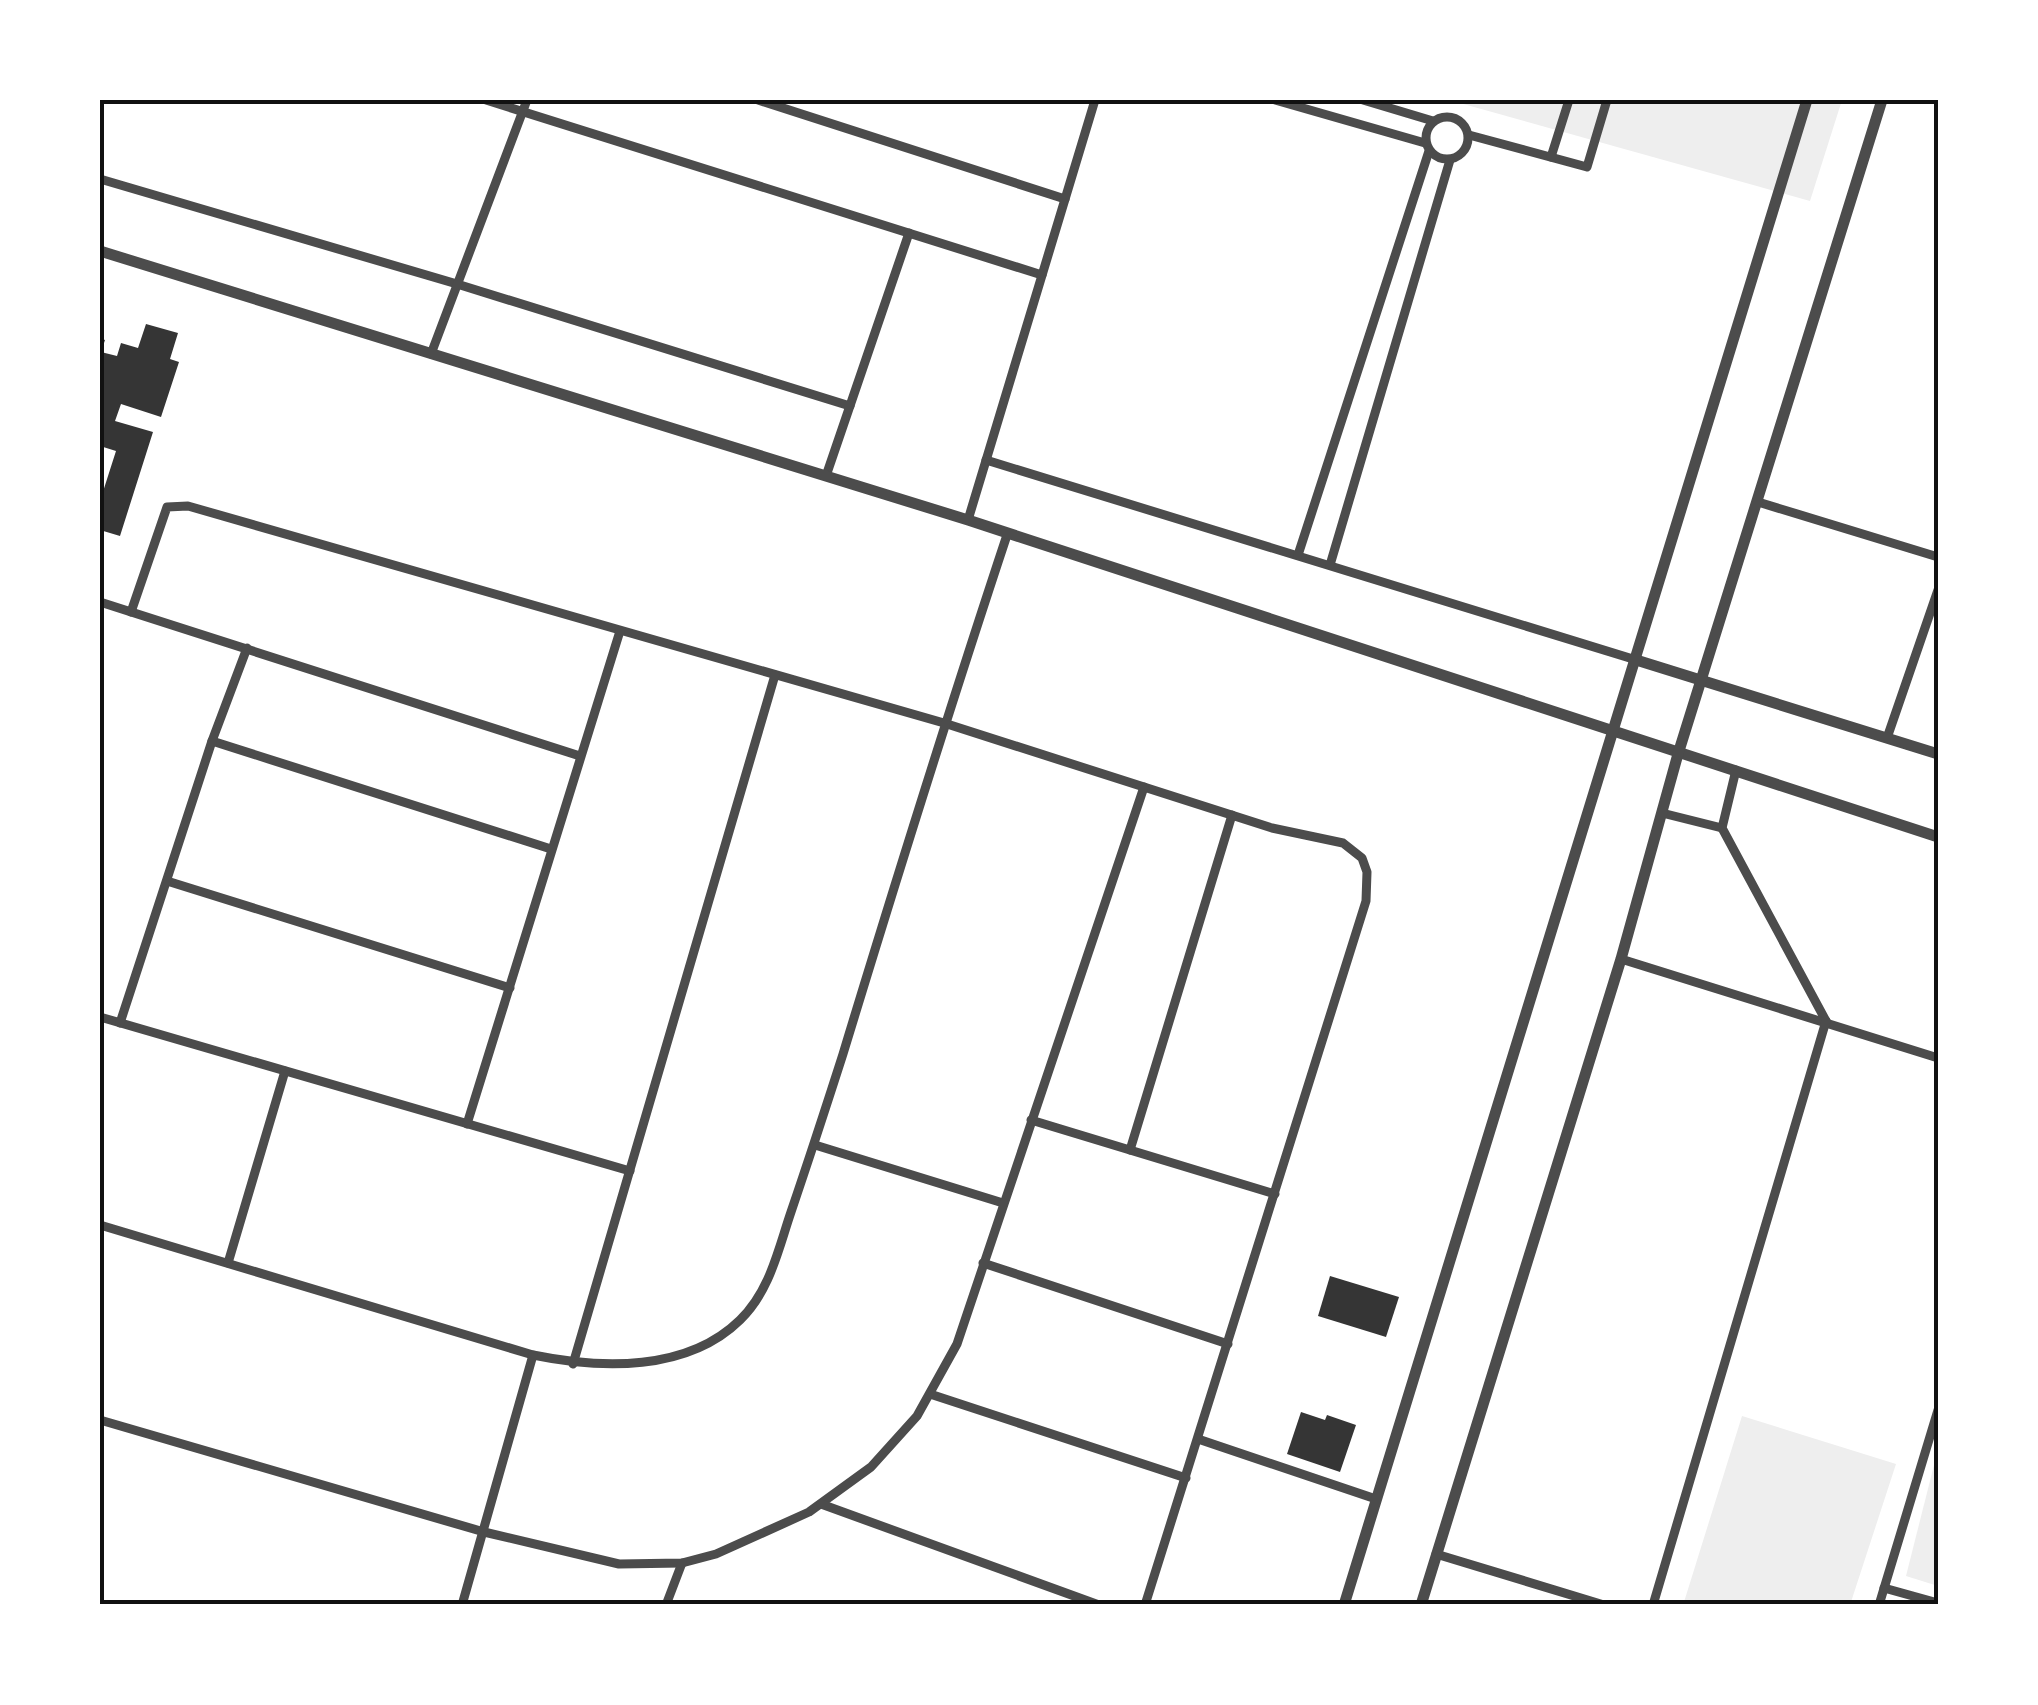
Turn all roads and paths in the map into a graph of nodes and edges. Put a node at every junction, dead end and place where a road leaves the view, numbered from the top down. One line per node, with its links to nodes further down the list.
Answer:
1 (486, 100): 11 (street)
2 (528, 100): 11 (street)
3 (758, 100): 18 (street)
4 (1095, 100): 18 (street)
5 (1275, 100): 14 (street)
6 (1363, 100): 12 (street)
7 (1569, 100): 15 (street)
8 (1607, 100): 15 (street)
9 (1808, 100): 38 (street)
10 (1882, 100): 27 (street)
11 (523, 112): 19 (street); 22 (street)
12 (1433, 121): 13 (street); 14 (street)
13 (1469, 135): 15 (street); 16 (street)
14 (1427, 147): 16 (street); 30 (street)
15 (1551, 158)
16 (1450, 160): 32 (street)
17 (100, 179): 22 (street)
18 (1065, 198): 21 (street)
19 (909, 233): 21 (street); 24 (street)
20 (100, 251): 23 (street)
21 (1042, 274): 25 (street)
22 (458, 284): 23 (street); 24 (street)
23 (431, 354): 26 (street)
24 (850, 406): 26 (street)
25 (986, 460): 28 (street); 30 (street)
26 (826, 476): 28 (street)
27 (1758, 502): 31 (street); 40 (street)
28 (968, 520): 29 (street)
29 (1007, 535): 41 (street); 42 (street)
30 (1298, 555): 32 (street)
31 (1938, 557)
32 (1330, 565): 38 (street)
33 (1938, 590): 43 (street)
34 (100, 602): 35 (street)
35 (131, 612): 36 (street); 37 (street)
36 (620, 631): 39 (street); 47 (street)
37 (247, 648): 44 (street); 47 (street)
38 (1633, 659): 40 (street); 42 (street)
39 (775, 675): 41 (street); 67 (street)
40 (1702, 680): 43 (street); 45 (street)
41 (944, 724): 49 (street); 65 (street)
42 (1612, 730): 45 (street); 82 (street)
43 (1887, 738): 46 (street)
44 (212, 741): 54 (street); 55 (street)
45 (1678, 754): 48 (street); 50 (street)
46 (1938, 754)
47 (580, 756): 54 (street)
48 (1736, 770): 52 (street); 53 (street)
49 (1144, 787): 51 (street); 63 (street)
50 (1662, 813): 52 (street); 56 (street)
51 (1232, 815): 66 (street); 68 (street)
52 (1722, 828): 59 (street)
53 (1938, 837)
54 (551, 849): 57 (street)
55 (167, 881): 57 (street); 60 (street)
56 (1622, 958): 59 (street); 85 (street)
57 (510, 988): 64 (street)
58 (100, 1017): 60 (street)
59 (1826, 1021): 61 (street); 96 (street)
60 (120, 1023): 62 (street)
61 (1938, 1058)
62 (285, 1071): 64 (street); 71 (street)
63 (1031, 1120): 66 (street); 69 (street)
64 (467, 1124): 67 (street)
65 (814, 1145): 69 (street); 75 (street)
66 (1130, 1150): 68 (street)
67 (630, 1171): 75 (street)
68 (1274, 1194): 73 (street)
69 (1004, 1203): 72 (street)
70 (100, 1225): 71 (street)
71 (228, 1263): 74 (street)
72 (983, 1263): 73 (street); 76 (street)
73 (1228, 1344): 79 (street)
74 (533, 1355): 75 (street); 84 (street)
75 (574, 1364)
76 (930, 1394): 81 (street); 83 (street)
77 (1938, 1410): 80 (street)
78 (100, 1420): 84 (street)
79 (1198, 1438): 81 (street); 82 (street)
80 (1933, 1444): 87 (street)
81 (1186, 1478): 92 (street)
82 (1376, 1499): 93 (street)
83 (820, 1504): 86 (street); 91 (street)
84 (484, 1532): 86 (street); 89 (street)
85 (1436, 1554): 94 (street); 95 (street)
86 (682, 1563): 90 (street)
87 (1884, 1588): 88 (street); 97 (street)
88 (1938, 1603)
89 (462, 1605)
90 (666, 1605)
91 (1099, 1605)
92 (1145, 1605)
93 (1344, 1605)
94 (1421, 1605)
95 (1604, 1605)
96 (1653, 1605)
97 (1878, 1605)

